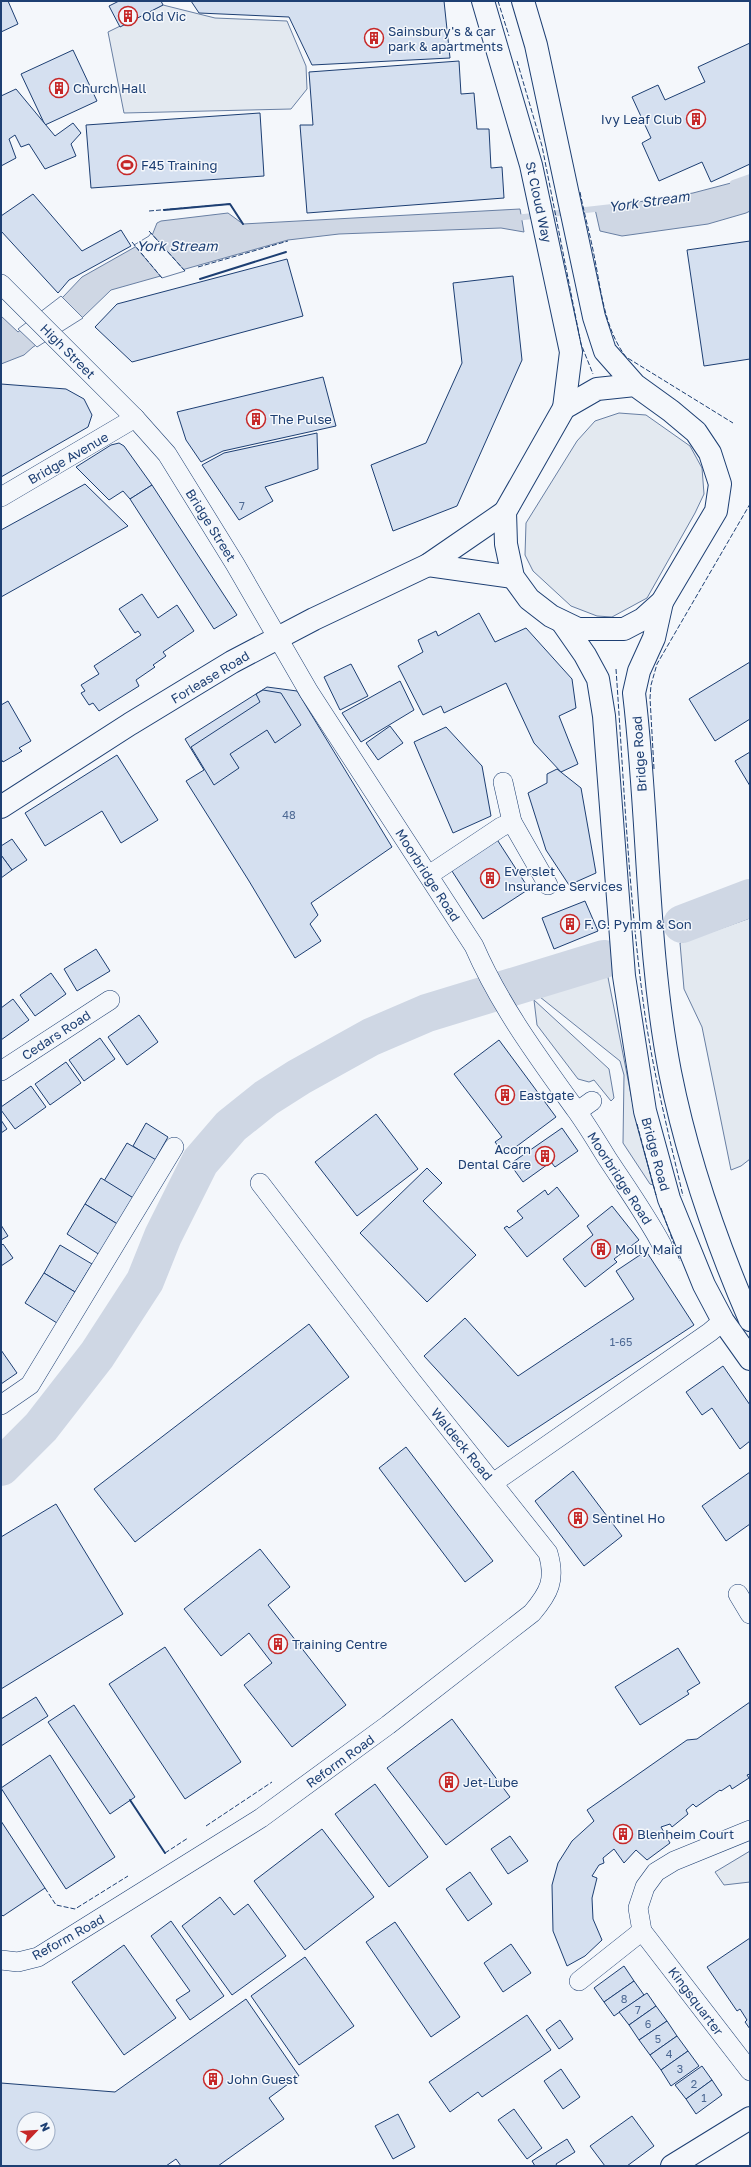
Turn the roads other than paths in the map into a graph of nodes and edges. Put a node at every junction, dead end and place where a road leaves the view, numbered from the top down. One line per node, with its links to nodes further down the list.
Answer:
1 (483, 1): 5 (main road, St Cloud Way)
2 (523, 1): 4 (main road)
3 (1, 284): 6 (street, High Street)
4 (635, 385): 5 (main road); 11 (main road)
5 (564, 408): 8 (main road)
6 (135, 418): 7 (street, Bridge Avenue); 13 (street, Bridge Street)
7 (1, 497)
8 (505, 512): 9 (main road, Forlease Road); 10 (main road)
9 (428, 565): 10 (main road); 13 (main road, Forlease Road)
10 (513, 577): 12 (main road)
11 (662, 602): 12 (main road); 22 (main road, Bridge Road)
12 (562, 622): 26 (main road, Bridge Road)
13 (278, 638): 15 (main road, Forlease Road); 17 (street, Moorbridge Road)
14 (503, 782): 16 (street)
15 (1, 807)
16 (512, 822): 17 (street); 18 (street)
17 (429, 875): 24 (street, Moorbridge Road)
18 (548, 886)
19 (110, 1000): 20 (street, Cedars Road)
20 (1, 1071)
21 (174, 1146): 28 (street)
22 (696, 1176): 25 (main road); 26 (main road)
23 (260, 1183): 29 (street, Waldeck Road)
24 (662, 1245)
25 (750, 1320)
26 (722, 1321): 27 (main road, Bridge Road); 29 (street, Waldeck Road)
27 (750, 1359)
28 (1, 1405)
29 (493, 1483): 34 (street, Reform Road)
30 (738, 1594): 31 (street)
31 (750, 1614)
32 (750, 1830): 33 (street, Kingsquarter)
33 (642, 1931): 35 (street); 36 (street, Kingsquarter)
34 (1, 1960)
35 (579, 1982)
36 (750, 2071)
37 (750, 2118): 38 (main road)
38 (672, 2166)

